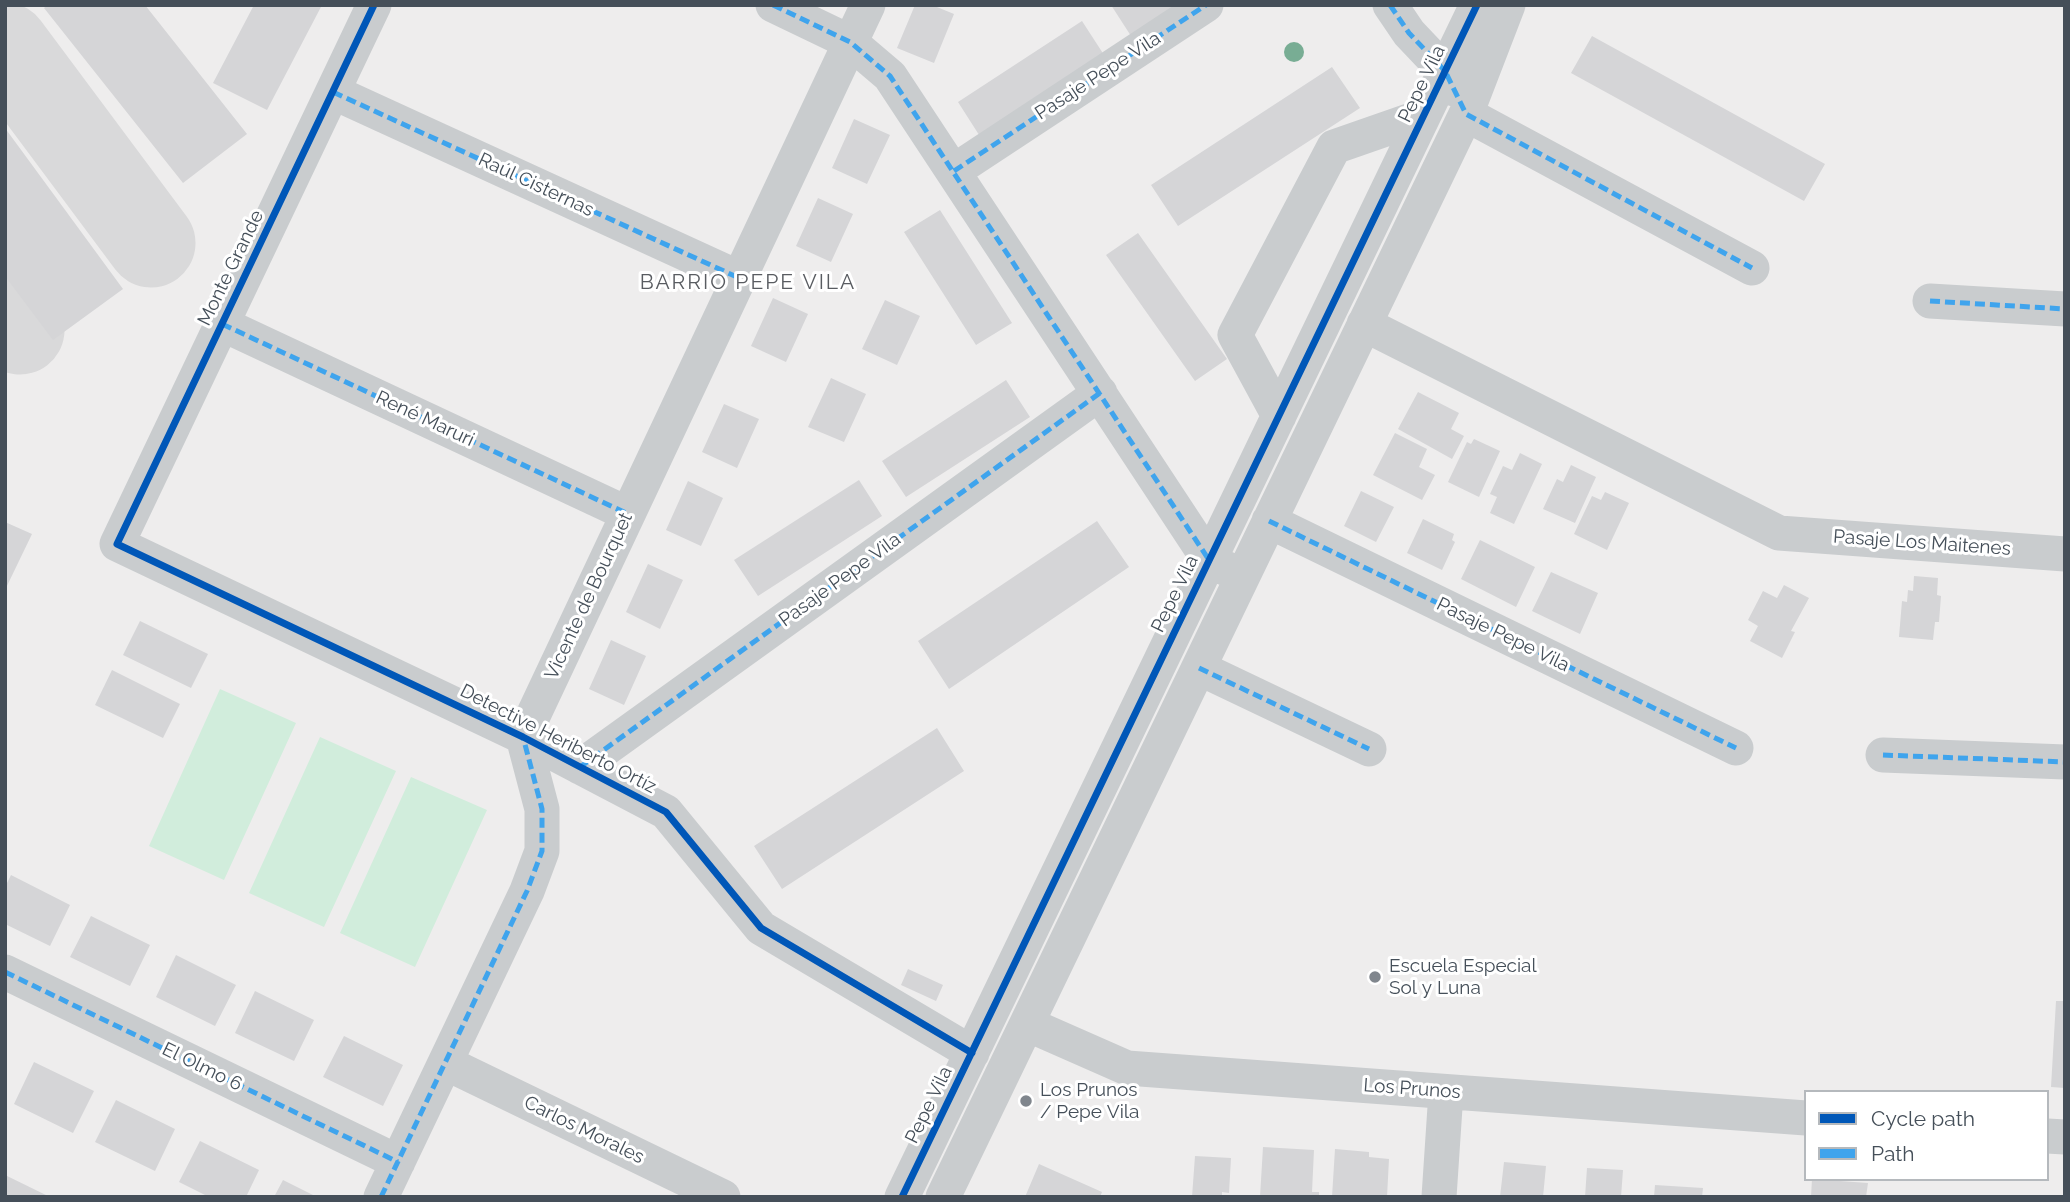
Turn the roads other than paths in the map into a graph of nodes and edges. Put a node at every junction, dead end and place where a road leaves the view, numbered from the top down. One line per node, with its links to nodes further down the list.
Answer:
1 (374, 5): 10 (street, Monte Grande)
2 (773, 5): 8 (street)
3 (867, 5): 8 (street, Vicente de Bourquet)
4 (1206, 5): 13 (street, Pasaje Pepe Vila)
5 (1390, 5): 9 (street)
6 (1477, 5): 9 (street, Pepe Vila)
7 (1508, 5): 11 (street)
8 (850, 42): 13 (street); 15 (street, Vicente de Bourquet)
9 (1445, 71): 11 (street); 12 (street, Pepe Vila)
10 (333, 92): 15 (street, Raúl Cisternas); 18 (street, Monte Grande)
11 (1466, 114): 14 (street); 19 (street)
12 (1423, 116): 20 (street, Pepe Vila); 23 (street)
13 (954, 171): 22 (street)
14 (1752, 268)
15 (739, 278): 24 (street, Vicente de Bourquet)
16 (1930, 301): 17 (street)
17 (2065, 309)
18 (222, 324): 24 (street, René Maruri); 26 (street, Monte Grande)
19 (1364, 324): 21 (street); 27 (street, Pasaje Los Maitenes)
20 (1311, 350): 21 (street); 23 (street, Pepe Vila)
21 (1344, 367): 25 (street)
22 (1100, 393): 28 (street); 36 (street, Pasaje Pepe Vila)
23 (1279, 416): 28 (street, Pepe Vila)
24 (628, 514): 31 (street, Vicente de Bourquet)
25 (1269, 521): 29 (street); 32 (street, Pasaje Pepe Vila)
26 (117, 544): 31 (street, Detective Heriberto Ortíz)
27 (2065, 554)
28 (1209, 560): 29 (street, Pepe Vila); 37 (street, Pepe Vila)
29 (1242, 577): 30 (street)
30 (1199, 668): 33 (street); 38 (street)
31 (523, 737): 36 (street, Detective Heriberto Ortíz); 42 (street)
32 (1736, 748)
33 (1369, 749)
34 (1883, 755): 35 (street)
35 (2065, 762)
36 (580, 767): 41 (street, Detective Heriberto Ortíz)
37 (1030, 932): 38 (street); 41 (street, Pepe Vila)
38 (1062, 951): 40 (street)
39 (5, 972): 45 (street, El Olmo 6)
40 (1027, 1024): 43 (street, Los Prunos); 49 (street)
41 (972, 1053): 48 (street, Pepe Vila)
42 (446, 1063): 45 (street); 47 (street, Carlos Morales)
43 (1446, 1092): 44 (street, Los Prunos); 50 (street)
44 (1804, 1118)
45 (398, 1162): 46 (street)
46 (381, 1197)
47 (723, 1197)
48 (902, 1197)
49 (943, 1197)
50 (1439, 1197)

